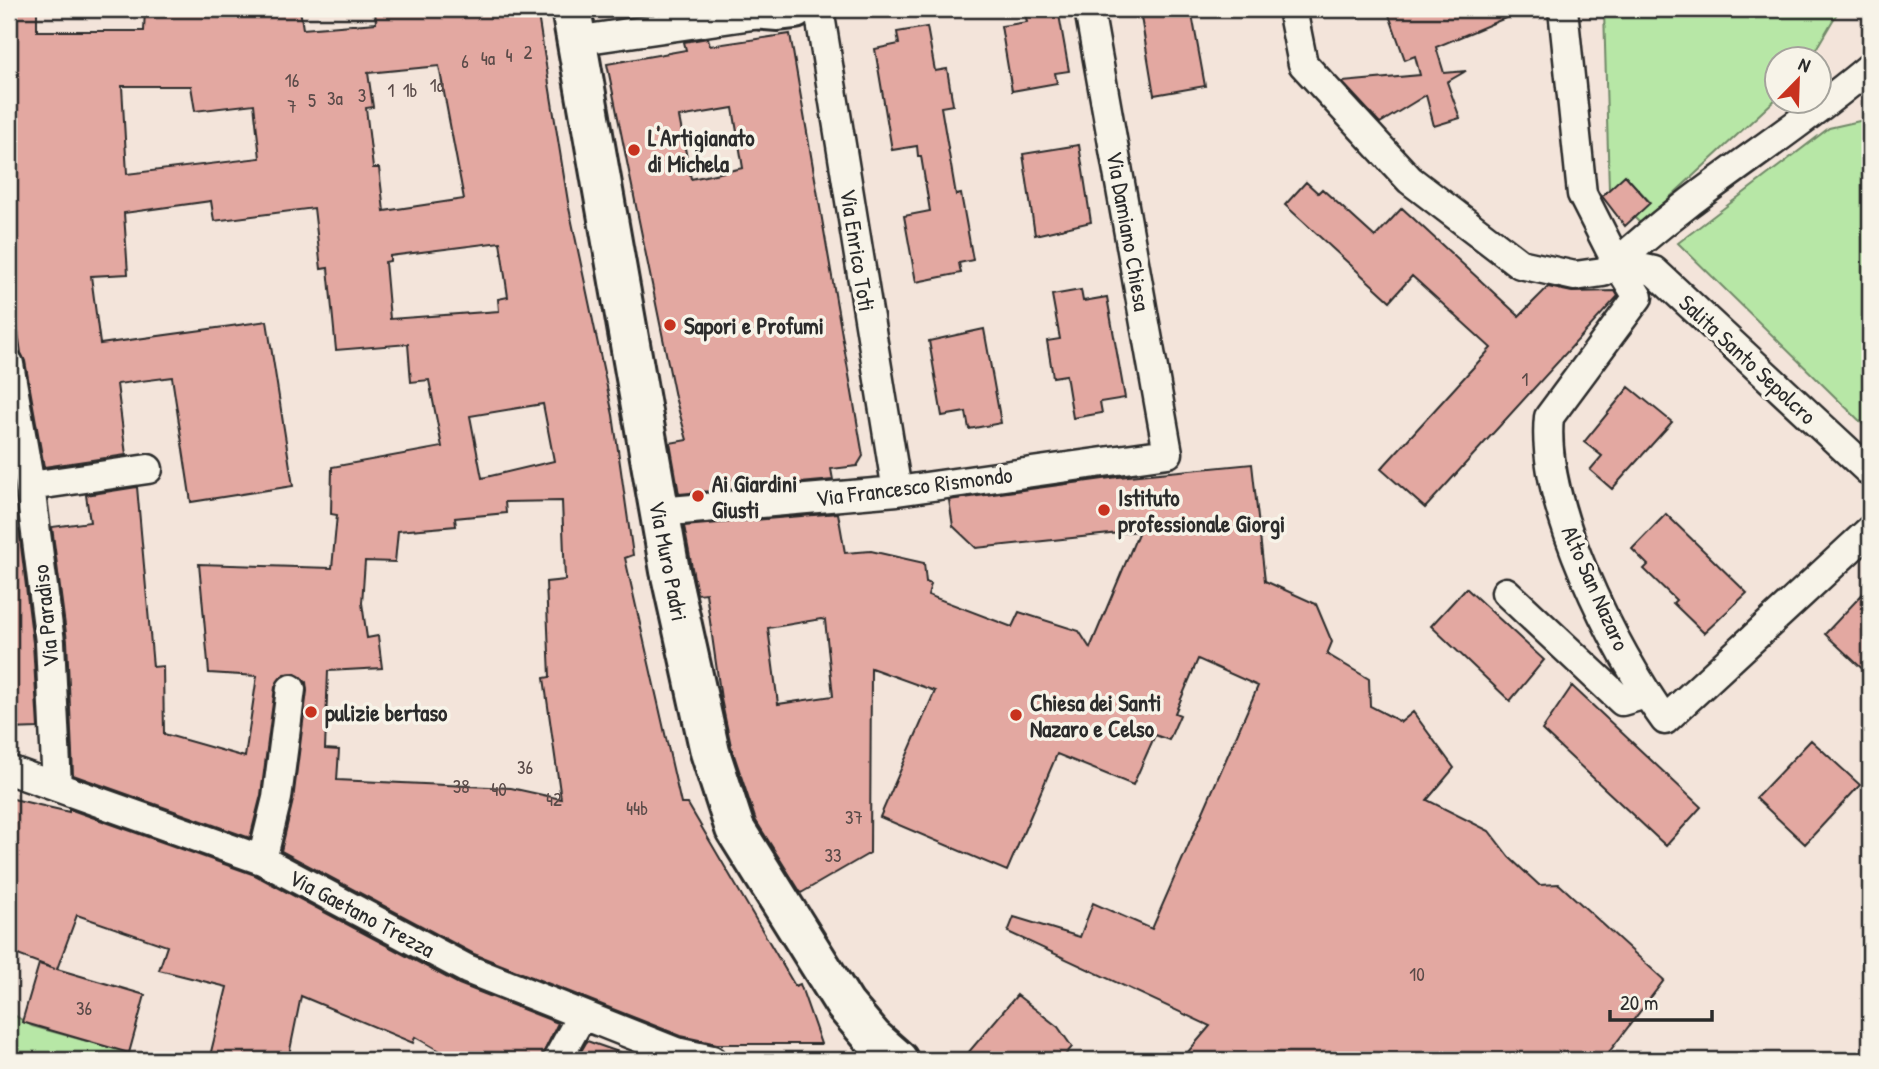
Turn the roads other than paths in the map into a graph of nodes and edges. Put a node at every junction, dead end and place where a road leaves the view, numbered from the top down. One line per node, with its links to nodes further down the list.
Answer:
1 (818, 9): 14 (street, Via Enrico Toti)
2 (1089, 9): 10 (street, Via Damiano Chiesa)
3 (1292, 9): 8 (street)
4 (1563, 9): 8 (street)
5 (775, 10): 6 (street)
6 (572, 25): 15 (main road, Via Muro Padri)
7 (1870, 67): 8 (street)
8 (1617, 263): 12 (street, Salita Santo Sepolcro); 19 (street, Alto San Nazaro)
9 (9, 364): 13 (street, Via Paradiso)
10 (1168, 453): 14 (street, Via Francesco Rismondo)
11 (148, 469): 13 (street)
12 (1870, 472)
13 (30, 486): 21 (street, Via Paradiso)
14 (897, 491): 15 (street, Via Francesco Rismondo)
15 (659, 512): 27 (main road, Via Muro Padri)
16 (1870, 530): 19 (street, Alto San Nazaro)
17 (1506, 592): 19 (street, Alto San Nazaro)
18 (291, 689): 22 (street)
19 (1646, 694)
20 (9, 770): 21 (street, Via Gaetano Trezza)
21 (57, 787): 22 (street, Via Gaetano Trezza)
22 (262, 860): 23 (street, Via Gaetano Trezza)
23 (582, 1015): 24 (street, Via Gaetano Trezza); 25 (street)
24 (675, 1056): 26 (street, Via Gaetano Trezza)
25 (557, 1060)
26 (712, 1060)
27 (898, 1060)

